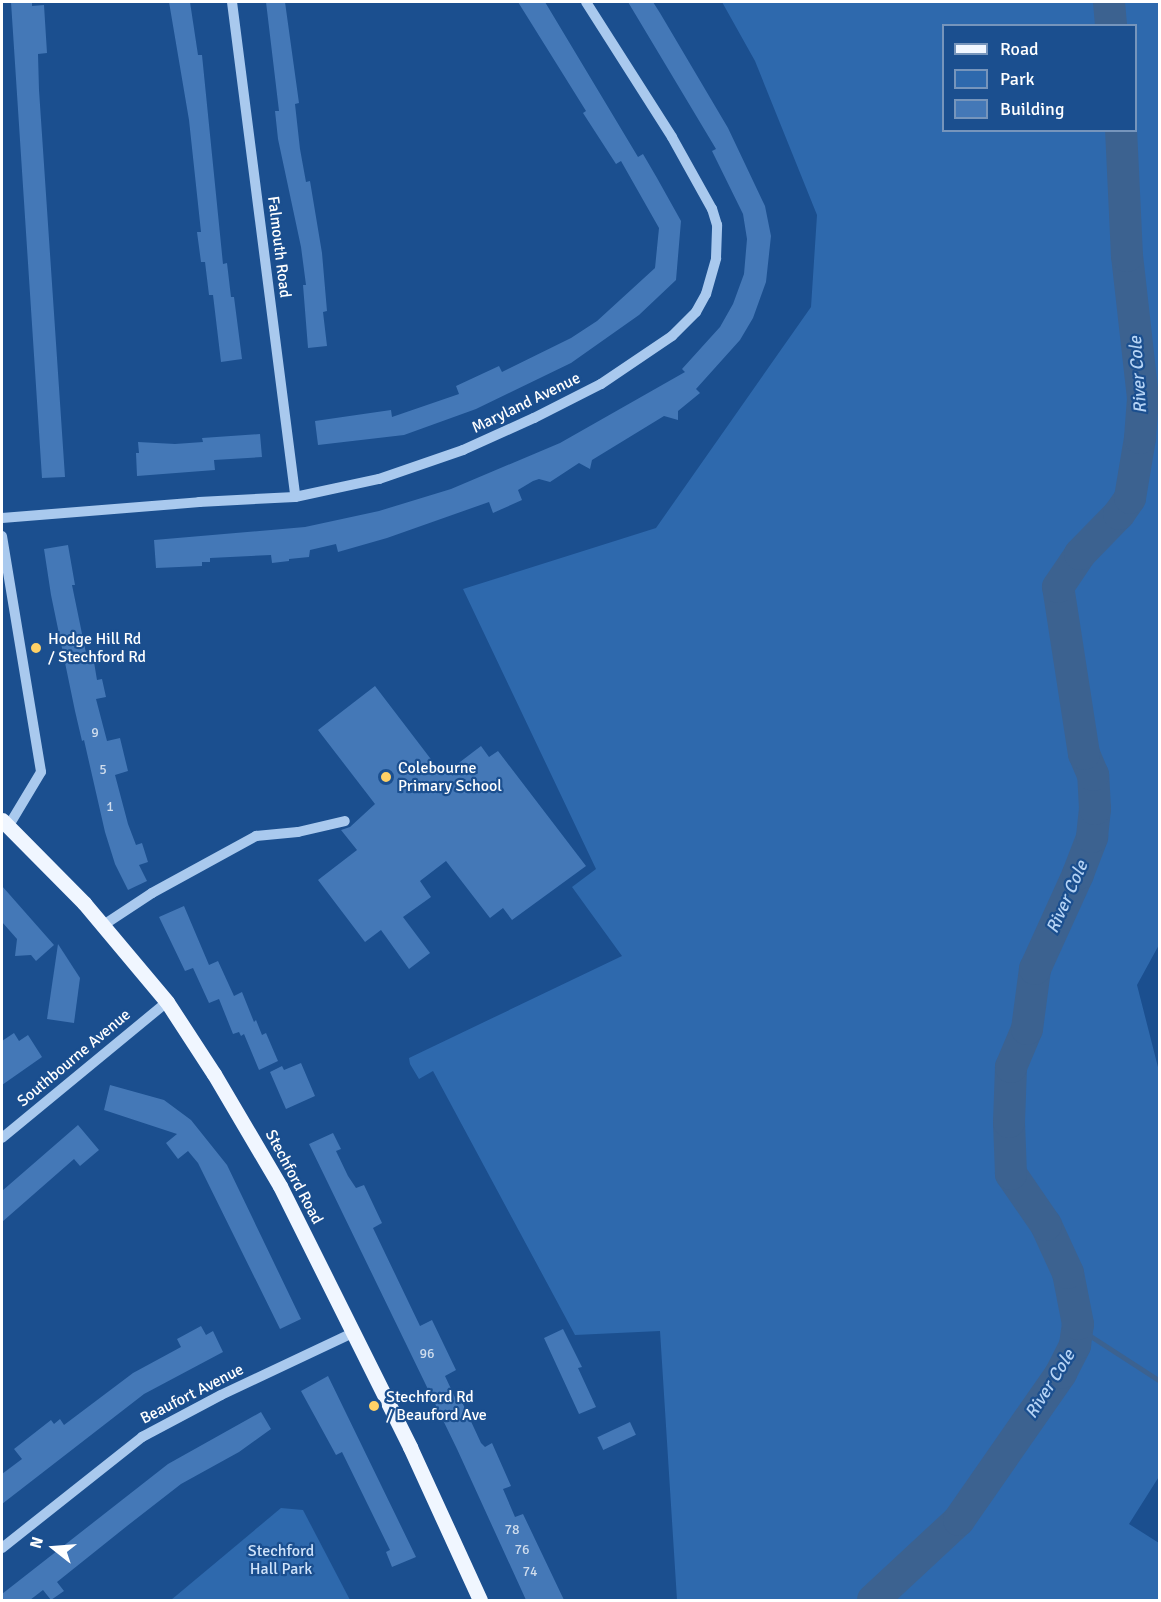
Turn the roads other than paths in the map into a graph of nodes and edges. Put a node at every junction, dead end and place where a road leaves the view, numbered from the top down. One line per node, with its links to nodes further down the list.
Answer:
1 (232, 2): 3 (street, Falmouth Road)
2 (586, 2): 3 (street, Maryland Avenue)
3 (295, 497): 4 (street, Maryland Avenue)
4 (2, 519)
5 (2, 536): 7 (street)
6 (345, 821): 8 (street)
7 (5, 824): 8 (main road, Stechford Road)
8 (102, 926): 9 (main road, Stechford Road)
9 (166, 1002): 10 (street, Southbourne Avenue); 11 (main road, Stechford Road)
10 (2, 1138)
11 (353, 1333): 12 (street, Beaufort Avenue); 13 (main road, Stechford Road)
12 (2, 1548)
13 (480, 1600)

